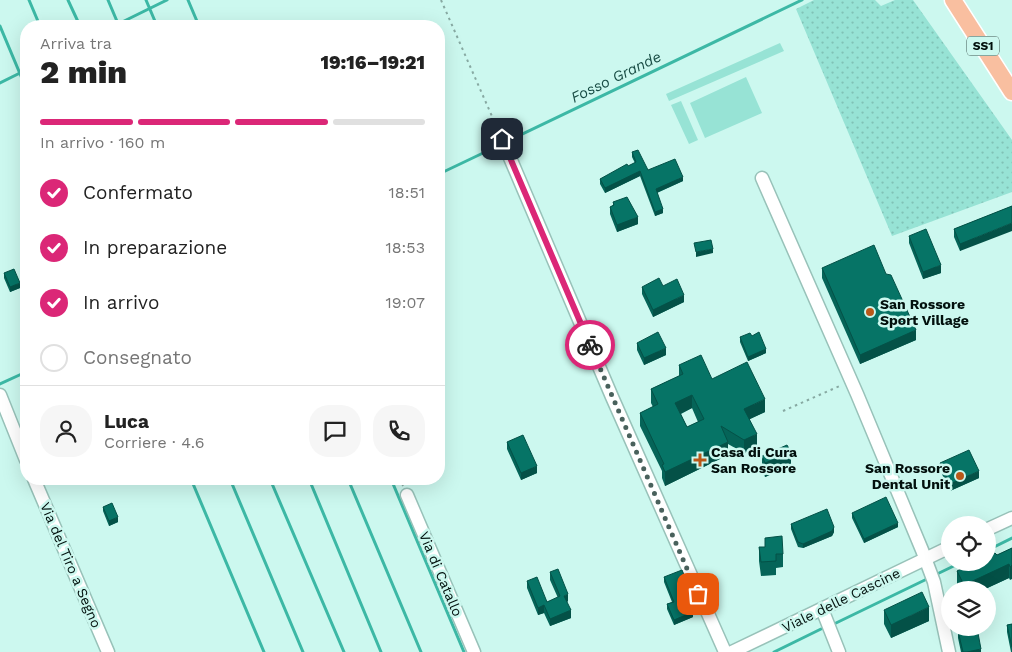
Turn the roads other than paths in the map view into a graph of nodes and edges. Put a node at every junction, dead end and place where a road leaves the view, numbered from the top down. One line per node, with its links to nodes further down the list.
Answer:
1 (953, 0): 2 (main road, SS1)
2 (1012, 92)
3 (504, 143): 16 (street)
4 (762, 178): 12 (street)
5 (0, 396): 6 (street)
6 (20, 445)
7 (37, 485): 14 (street, Via del Tiro a Segno)
8 (407, 495): 15 (street, Via di Catallo)
9 (1012, 518): 10 (street)
10 (996, 525)
11 (941, 558): 12 (street, Viale delle Cascine)
12 (930, 571): 13 (street, Viale delle Cascine); 19 (street)
13 (822, 609): 17 (street, Viale delle Cascine); 18 (street)
14 (108, 652)
15 (474, 652)
16 (725, 652)
17 (732, 652)
18 (839, 652)
19 (949, 652)

